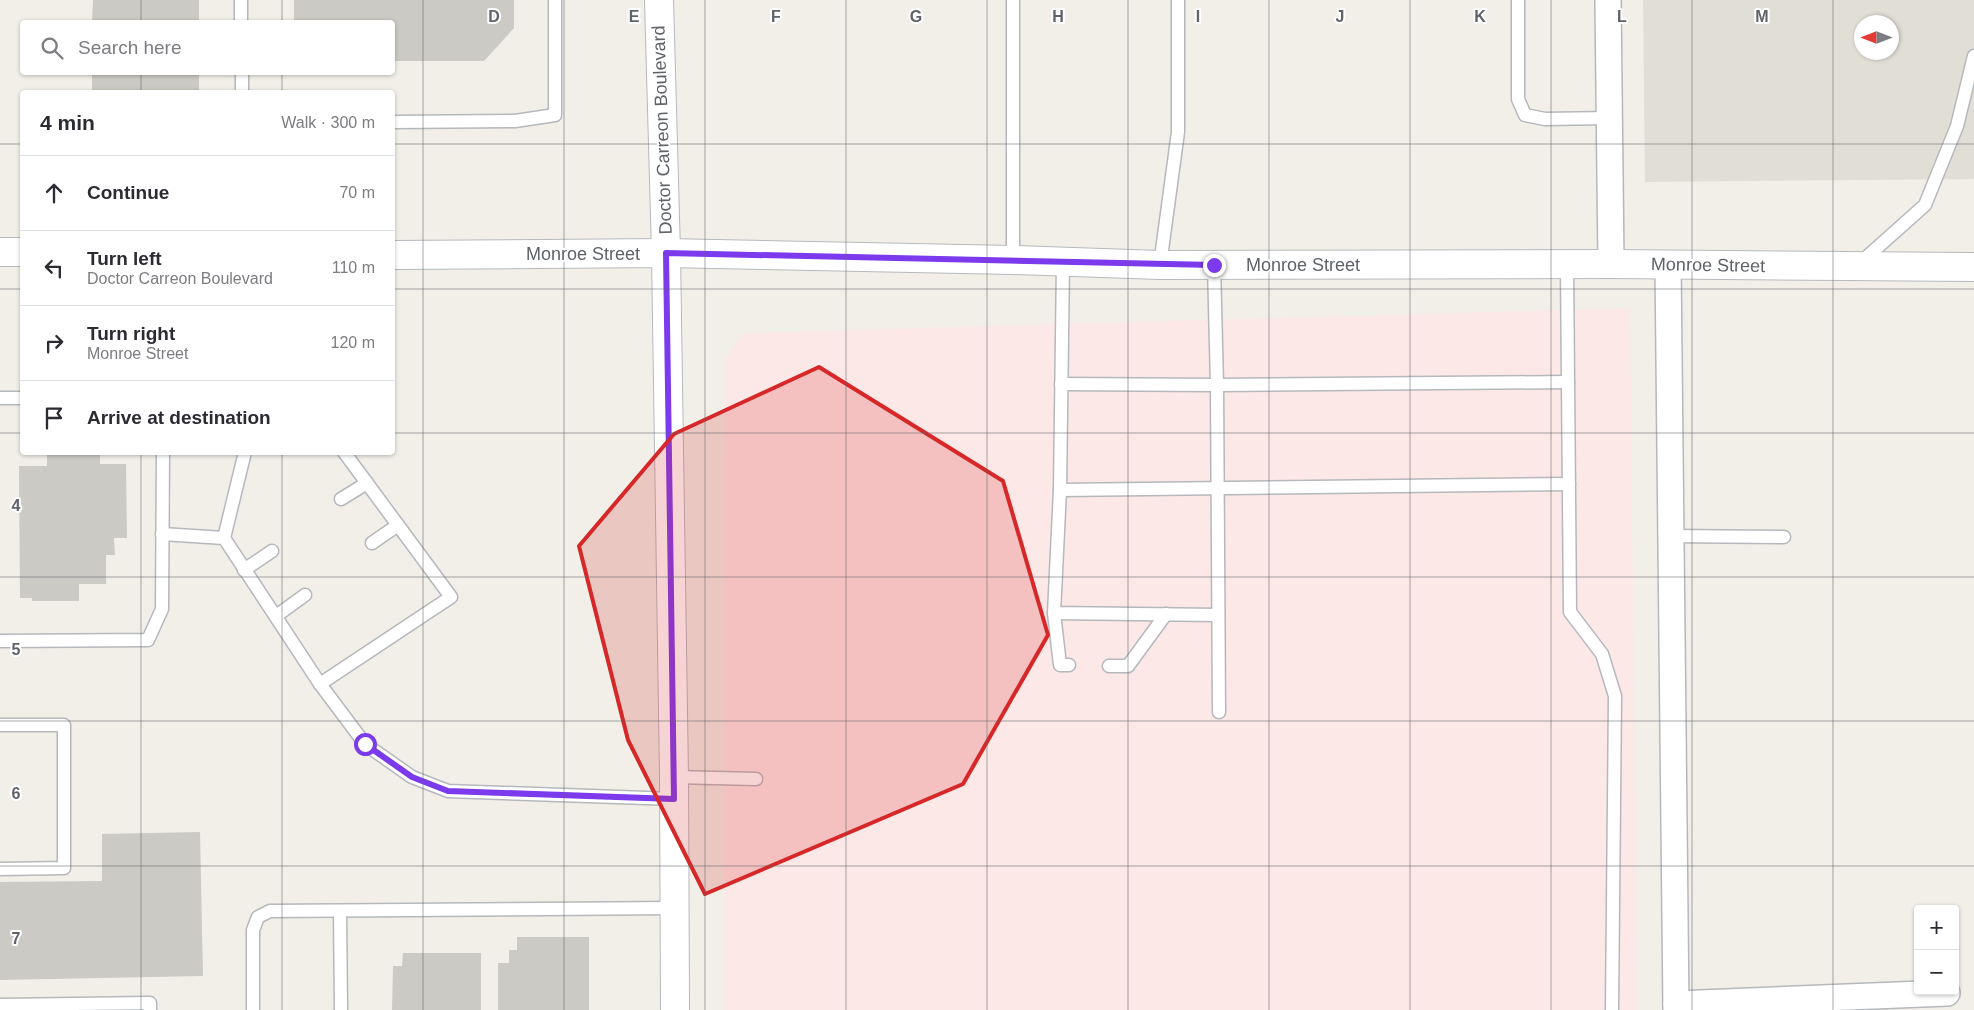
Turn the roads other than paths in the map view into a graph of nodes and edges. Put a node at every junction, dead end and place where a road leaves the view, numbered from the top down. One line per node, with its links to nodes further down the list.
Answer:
1 (241, 0): 8 (lane)
2 (555, 0): 13 (lane)
3 (659, 0): 16 (main road, Doctor Carreon Boulevard)
4 (1013, 0): 18 (lane)
5 (1178, 0): 22 (lane)
6 (1518, 0): 12 (lane)
7 (1608, 0): 12 (street)
8 (241, 20)
9 (1974, 56): 25 (lane)
10 (242, 75): 11 (lane)
11 (242, 90)
12 (1609, 118): 20 (street)
13 (395, 122)
14 (0, 252): 15 (main road)
15 (20, 252)
16 (666, 253): 17 (main road, Monroe Street); 18 (main road, Monroe Street); 60 (main road, Doctor Carreon Boulevard)
17 (395, 255)
18 (1013, 260): 19 (main road, Monroe Street)
19 (1063, 261): 22 (main road, Monroe Street); 28 (lane)
20 (1611, 264): 21 (main road, Monroe Street); 24 (main road, Monroe Street)
21 (1668, 264): 25 (main road, Monroe Street); 42 (street)
22 (1160, 265): 23 (main road, Monroe Street)
23 (1214, 265): 24 (main road, Monroe Street); 29 (lane)
24 (1567, 265): 27 (lane)
25 (1855, 267): 26 (main road, Monroe Street)
26 (1974, 267)
27 (1568, 382): 29 (lane); 36 (lane)
28 (1061, 384): 29 (lane); 38 (lane)
29 (1217, 385): 37 (lane)
30 (0, 398): 31 (lane)
31 (20, 398)
32 (163, 455): 41 (lane)
33 (244, 455): 44 (lane)
34 (346, 455): 35 (lane)
35 (367, 483): 39 (lane); 40 (lane)
36 (1569, 484): 37 (lane); 71 (lane)
37 (1218, 488): 38 (lane); 51 (lane)
38 (1060, 490): 49 (lane)
39 (342, 499)
40 (398, 525): 45 (lane); 56 (lane)
41 (162, 534): 44 (lane); 53 (lane)
42 (1670, 536): 43 (lane); 66 (street)
43 (1784, 537)
44 (224, 538): 47 (lane)
45 (372, 543)
46 (272, 552): 47 (lane)
47 (244, 570): 52 (lane)
48 (304, 595): 52 (lane)
49 (1054, 613): 50 (lane); 54 (lane)
50 (1166, 614): 51 (lane); 55 (lane)
51 (1218, 615): 57 (lane)
52 (276, 616): 56 (lane)
53 (0, 641)
54 (1068, 665)
55 (1109, 666)
56 (320, 684): 60 (lane)
57 (1218, 712)
58 (0, 725): 61 (lane)
59 (756, 779): 60 (lane)
60 (674, 788): 62 (main road, Doctor Carreon Boulevard)
61 (0, 869)
62 (675, 908): 63 (lane); 70 (main road, Doctor Carreon Boulevard)
63 (340, 911): 68 (lane); 69 (lane)
64 (1914, 995): 66 (street)
65 (0, 1005): 67 (lane)
66 (1676, 1007)
67 (150, 1010)
68 (253, 1010)
69 (341, 1010)
70 (675, 1010)
71 (1612, 1010)

